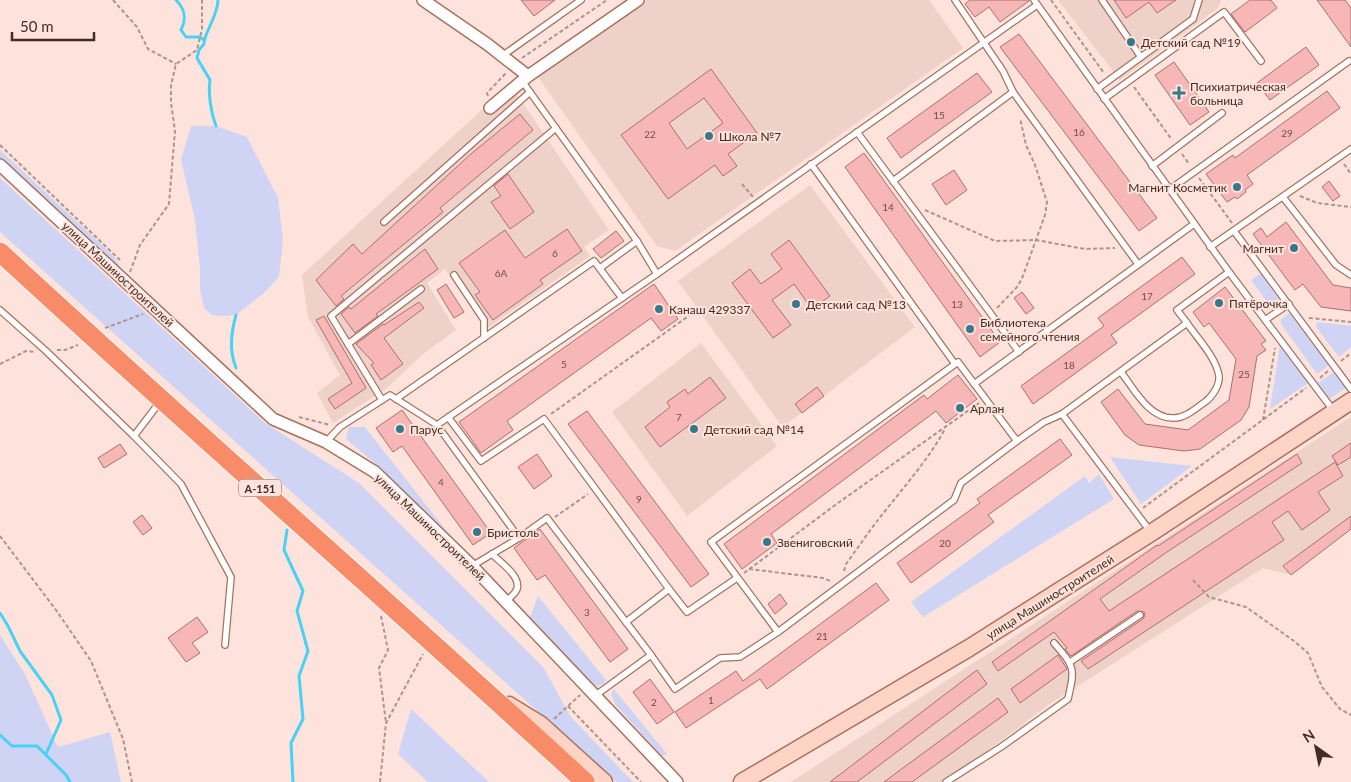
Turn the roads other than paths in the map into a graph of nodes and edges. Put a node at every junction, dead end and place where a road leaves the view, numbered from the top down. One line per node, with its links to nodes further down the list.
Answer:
1 (423, 0): 9 (street)
2 (581, 0): 9 (lane)
3 (638, 0): 13 (street)
4 (955, 0): 8 (lane)
5 (1102, 0): 10 (lane)
6 (1199, 0): 10 (lane)
7 (1035, 2): 8 (lane); 14 (lane)
8 (983, 43): 16 (lane); 21 (lane)
9 (502, 56): 13 (street)
10 (1141, 57): 14 (lane)
11 (1261, 61): 17 (lane)
12 (1350, 61): 27 (lane)
13 (525, 79): 15 (lane); 18 (street)
14 (1097, 89): 17 (lane)
15 (530, 92): 20 (lane); 29 (lane)
16 (1013, 92): 26 (lane); 35 (lane)
17 (1104, 99): 25 (lane)
18 (490, 108)
19 (1222, 114): 25 (lane)
20 (556, 128): 32 (lane); 48 (lane)
21 (857, 132): 23 (lane); 26 (lane)
22 (1351, 149): 28 (lane)
23 (811, 164): 39 (lane); 50 (lane)
24 (0, 165): 64 (street, улица Машиностроителей)
25 (1152, 166): 27 (lane)
26 (893, 181): 49 (lane)
27 (1170, 190): 30 (lane)
28 (1283, 197): 31 (lane); 40 (lane)
29 (384, 222)
30 (1194, 224): 33 (lane); 35 (lane)
31 (1235, 230): 33 (lane); 43 (lane)
32 (637, 241): 36 (lane); 39 (lane)
33 (1210, 246): 37 (lane)
34 (0, 252): 55 (highway, А-151)
35 (1138, 264): 49 (lane)
36 (600, 268): 42 (lane); 47 (lane)
37 (1229, 272): 45 (lane); 46 (lane)
38 (454, 274): 47 (lane)
39 (657, 274): 42 (lane)
40 (1351, 275)
41 (421, 289): 48 (lane)
42 (622, 298): 60 (lane)
43 (1288, 304): 45 (lane); 53 (lane)
44 (0, 310): 62 (lane)
45 (1265, 320): 58 (lane)
46 (1187, 323): 51 (lane); 51 (lane)
47 (484, 338): 54 (lane)
48 (348, 344): 56 (lane)
49 (1019, 352): 52 (lane)
50 (955, 364): 52 (lane); 69 (lane)
51 (1120, 372): 59 (lane)
52 (974, 384): 63 (lane)
53 (1351, 390)
54 (396, 399): 56 (lane); 61 (lane)
55 (162, 400): 62 (lane); 79 (highway, А-151)
56 (382, 400): 64 (lane)
57 (1351, 401): 58 (main road, улица Машиностроителей)
58 (1334, 412): 65 (main road, улица Машиностроителей)
59 (1062, 414): 63 (lane); 65 (lane)
60 (448, 417): 61 (lane); 70 (lane)
61 (437, 424): 66 (lane)
62 (134, 436): 76 (lane)
63 (1017, 441): 74 (lane)
64 (326, 442): 68 (street, улица Машиностроителей)
65 (1151, 533): 84 (main road, улица Машиностроителей)
66 (519, 538): 67 (lane); 73 (lane)
67 (492, 554): 68 (lane); 71 (lane)
68 (472, 566): 71 (street, улица Машиностроителей)
69 (737, 578): 70 (lane); 74 (lane)
70 (670, 590): 73 (lane)
71 (506, 601): 80 (street, улица Машиностроителей)
72 (1140, 615): 78 (lane)
73 (626, 622): 77 (lane)
74 (778, 632): 77 (lane)
75 (1054, 643): 78 (lane)
76 (224, 645)
77 (650, 655): 80 (lane)
78 (1070, 662): 85 (lane)
79 (486, 690): 81 (highway, А-151); 82 (main road)
80 (592, 691): 83 (street, улица Машиностроителей)
81 (585, 782)
82 (604, 782)
83 (677, 782)
84 (742, 782)
85 (946, 782)

